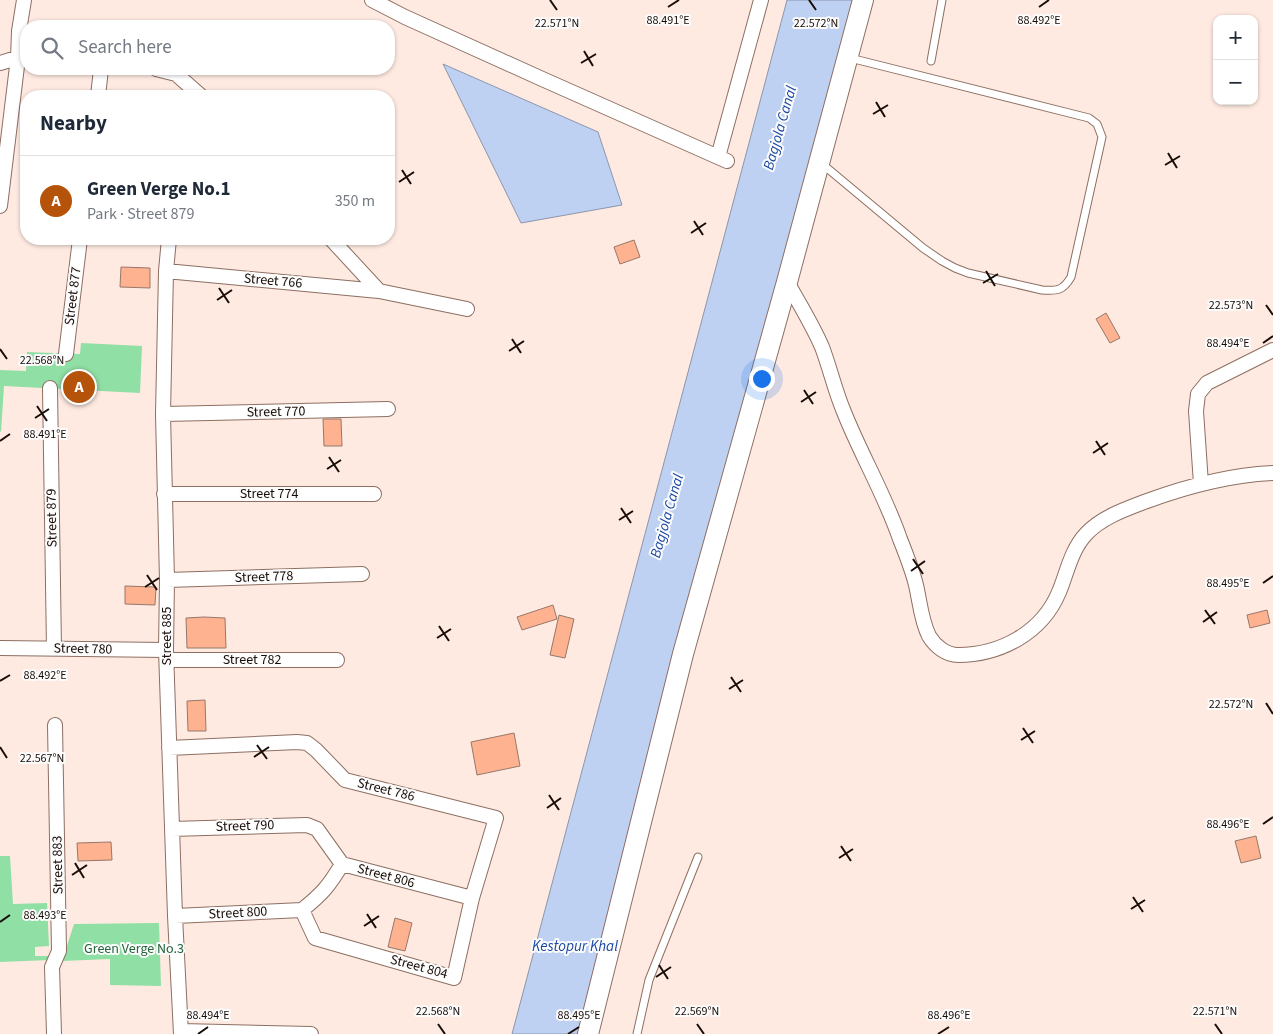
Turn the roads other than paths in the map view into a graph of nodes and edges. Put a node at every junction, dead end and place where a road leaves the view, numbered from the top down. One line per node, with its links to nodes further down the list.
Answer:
1 (24, 0): 6 (street)
2 (761, 0): 5 (street)
3 (863, 0): 7 (street)
4 (942, 0): 9 (lane)
5 (377, 1)
6 (21, 20)
7 (848, 57): 18 (street); 18 (lane)
8 (20, 58): 10 (street)
9 (931, 61)
10 (0, 63)
11 (20, 71): 19 (street)
12 (100, 75): 15 (street)
13 (177, 75): 14 (street)
14 (186, 82): 16 (street); 17 (street)
15 (99, 90)
16 (185, 90)
17 (195, 90)
18 (820, 162): 24 (street)
19 (0, 206)
20 (79, 245): 28 (street, Street 877)
21 (168, 245): 23 (street, Street 885)
22 (338, 245): 25 (street)
23 (166, 271): 25 (street, Street 766); 31 (street, Street 885)
24 (787, 282): 33 (street); 55 (street)
25 (380, 291): 26 (street, Street 766)
26 (467, 309)
27 (1273, 350): 33 (street)
28 (66, 354)
29 (50, 388): 39 (street, Street 879)
30 (388, 409): 31 (street, Street 770)
31 (163, 414): 34 (street, Street 885)
32 (1273, 473): 33 (street)
33 (1200, 484)
34 (164, 494): 35 (street, Street 774); 37 (street, Street 885)
35 (374, 494)
36 (362, 574): 37 (street, Street 778)
37 (167, 580): 40 (street, Street 885)
38 (0, 648): 39 (street, Street 780)
39 (54, 649): 40 (street, Street 780)
40 (166, 655): 41 (street, Street 782); 43 (street, Street 885)
41 (337, 660)
42 (55, 725): 53 (street, Street 883)
43 (169, 748): 44 (street, Street 786); 45 (street, Street 885)
44 (496, 818): 49 (street, Street 804)
45 (172, 829): 46 (street, Street 790); 51 (street, Street 885)
46 (317, 829): 48 (street, Street 806)
47 (698, 857): 56 (lane)
48 (342, 864): 49 (street, Street 806); 50 (street)
49 (472, 898): 50 (street, Street 804)
50 (302, 910): 51 (street, Street 800)
51 (175, 916): 52 (street, Street 885)
52 (181, 1032): 54 (street)
53 (54, 1034)
54 (311, 1034)
55 (588, 1034)
56 (637, 1034)

